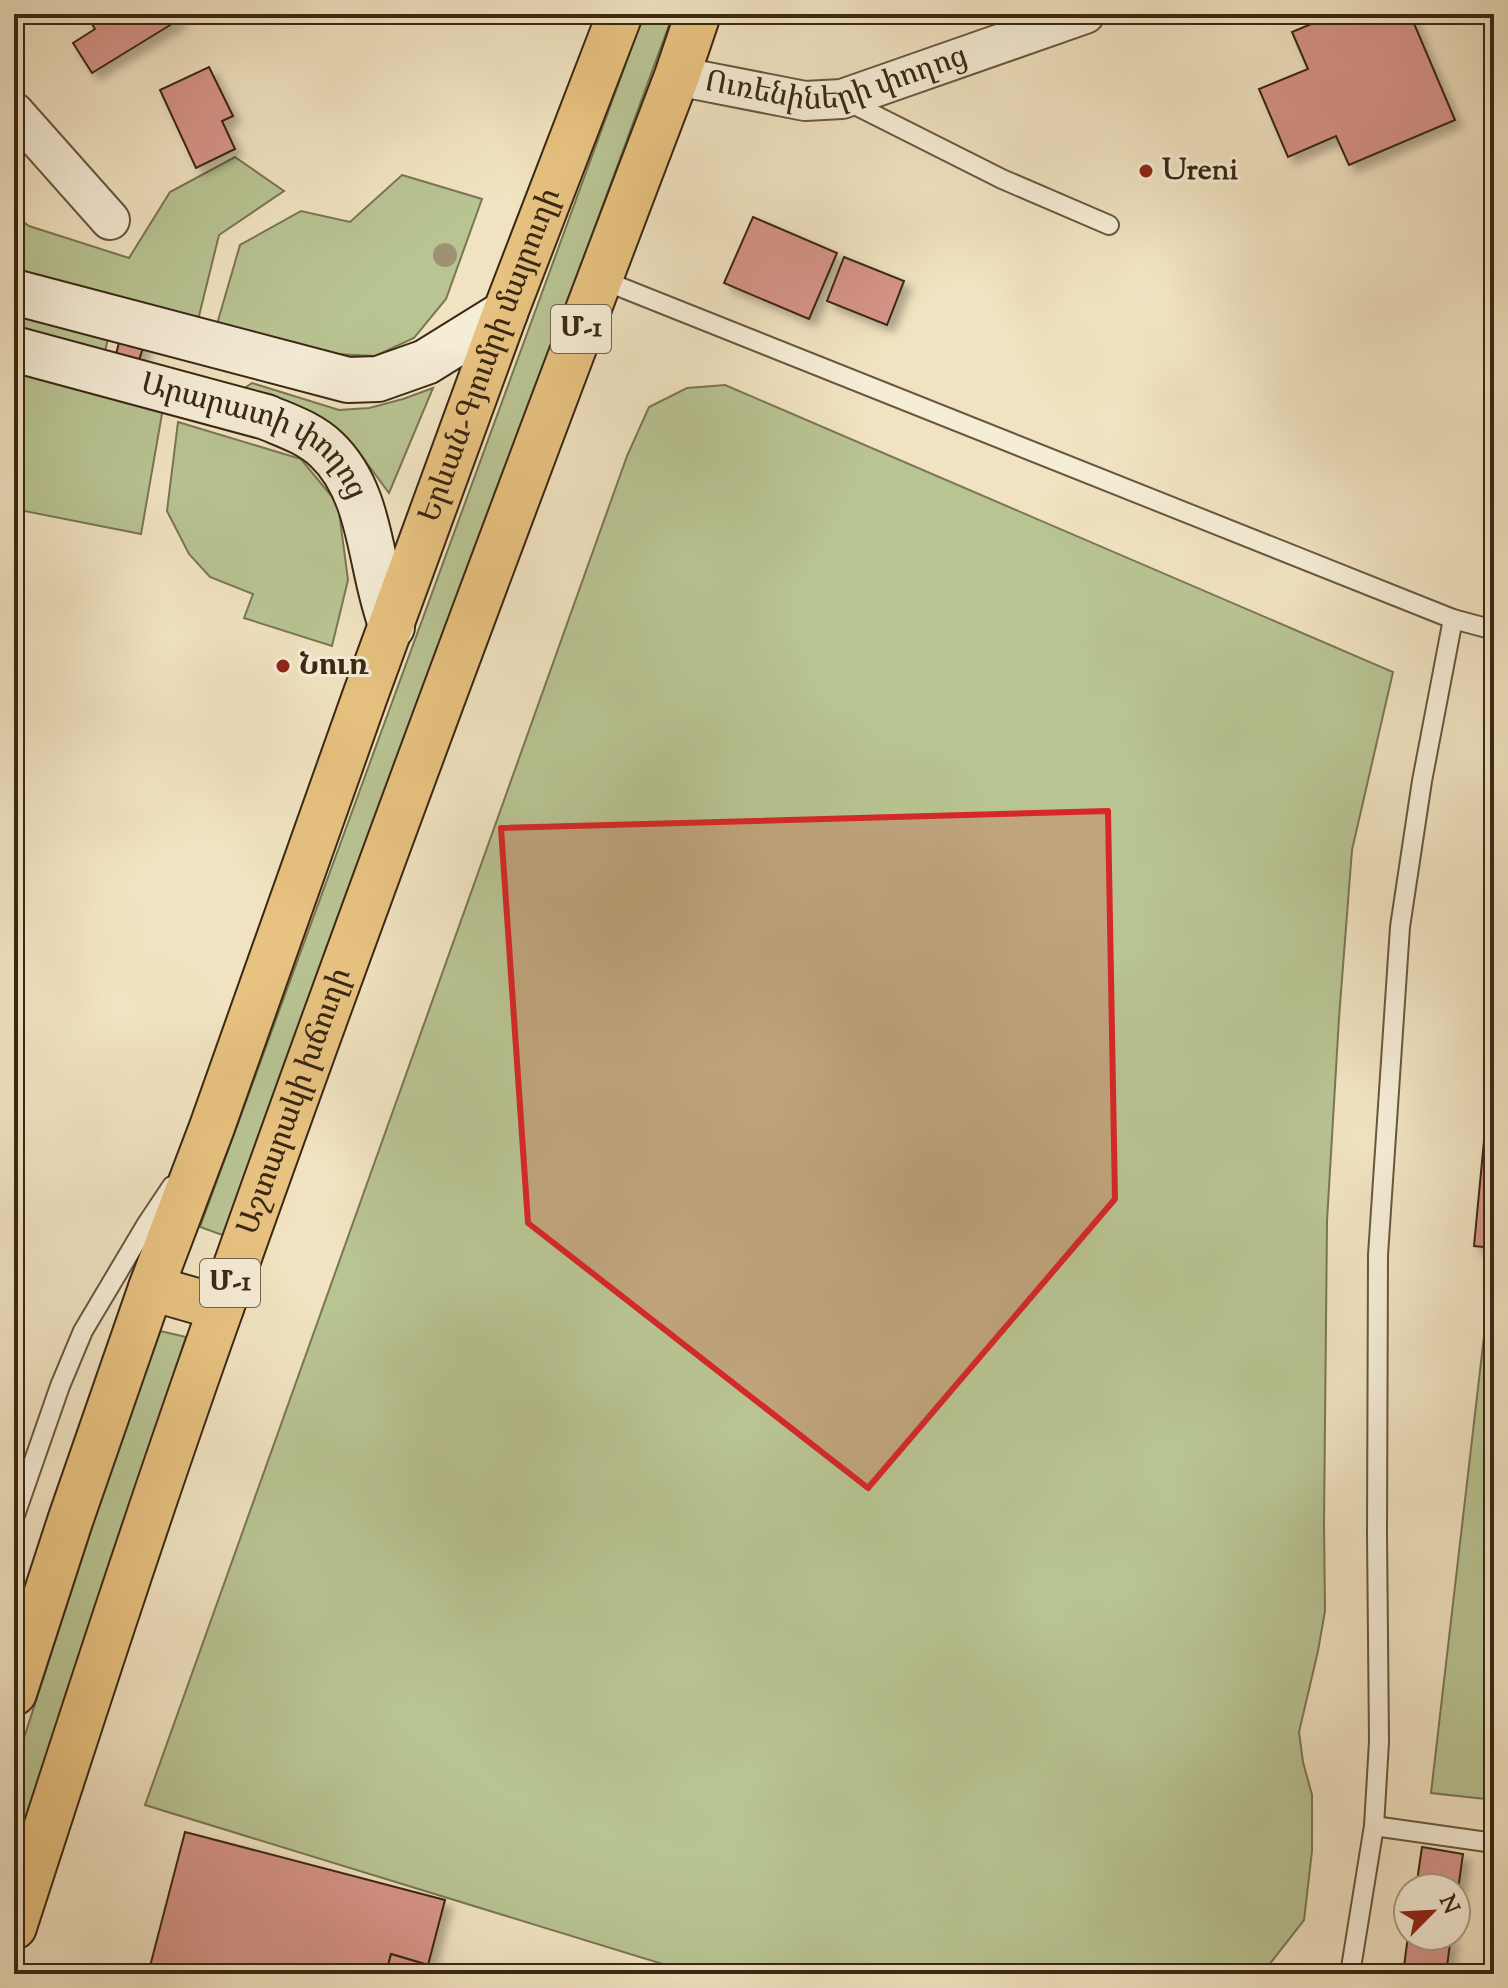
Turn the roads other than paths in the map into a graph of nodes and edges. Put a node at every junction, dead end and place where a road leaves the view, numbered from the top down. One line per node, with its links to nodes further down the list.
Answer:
1 (620, 14): 11 (highway, Երևան-Գյումրի մայրուղի / Մ-1)
2 (698, 14): 4 (highway, Մ-1)
3 (1085, 14): 5 (street, Ուռենիների փողոց)
4 (677, 76): 5 (street, Ուռենիների փողոց); 9 (highway, Մ-1)
5 (842, 99): 8 (lane)
6 (14, 112): 7 (street)
7 (110, 220)
8 (1109, 225)
9 (600, 279): 13 (lane); 18 (highway, Աշտարակի խճուղի / Մ-1)
10 (14, 292): 11 (street, Արարատի փողոց)
11 (505, 313): 14 (highway, Երևան-Գյումրի մայրուղի / Մ-1)
12 (14, 349): 14 (street, Արարատի փողոց)
13 (1453, 619): 15 (lane); 21 (lane)
14 (392, 627): 16 (highway, Երևան-Գյումրի մայրուղի / Մ-1)
15 (1494, 630)
16 (212, 1127): 17 (highway, Մ-1); 19 (lane)
17 (151, 1288): 18 (highway); 20 (highway, Մ-1)
18 (221, 1308): 23 (highway, Աշտարակի խճուղի / Մ-1)
19 (14, 1518)
20 (14, 1693)
21 (1374, 1826): 22 (lane); 24 (lane)
22 (1494, 1843)
23 (14, 1927)
24 (1350, 1974)

